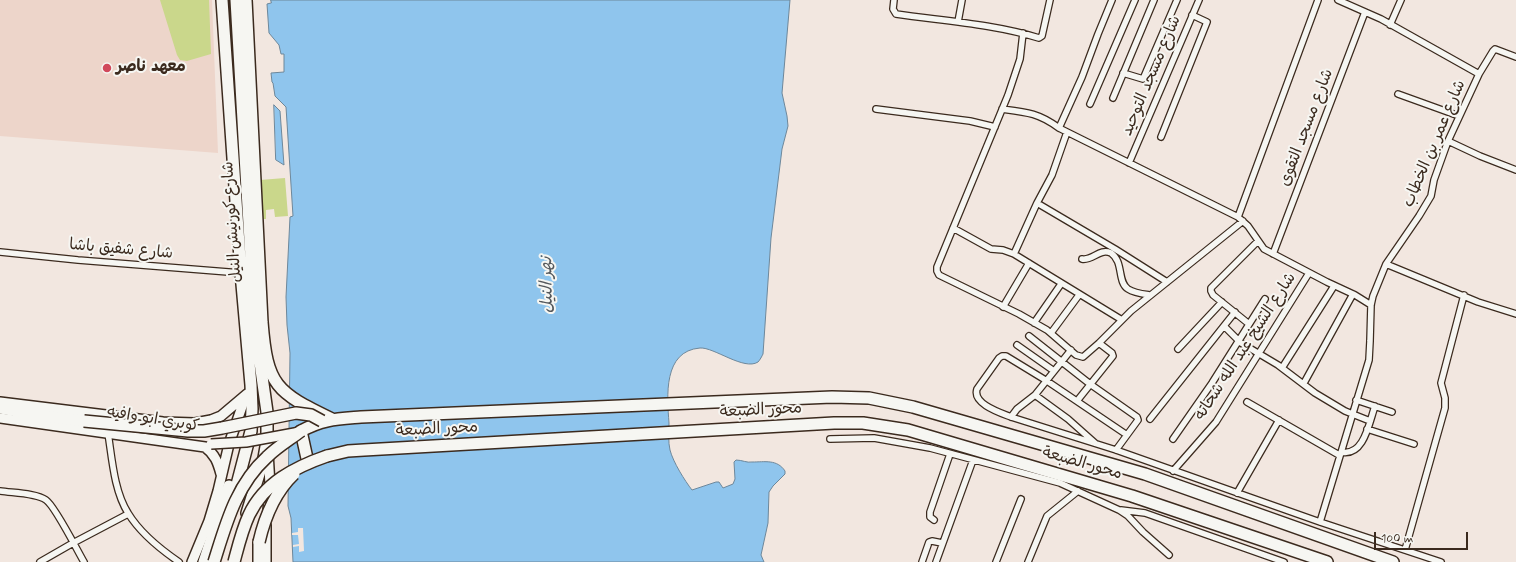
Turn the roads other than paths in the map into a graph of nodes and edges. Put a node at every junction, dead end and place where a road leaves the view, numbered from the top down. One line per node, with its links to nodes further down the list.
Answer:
1 (222, 0): 47 (highway, شارع كورنيش النيل)
2 (236, 0): 104 (highway, شارع كورنيش النيل)
3 (246, 0): 95 (highway)
4 (894, 0): 17 (street)
5 (962, 0): 17 (street)
6 (1050, 0): 19 (street)
7 (1112, 0): 30 (street)
8 (1135, 0): 25 (street)
9 (1154, 0): 21 (street)
10 (1177, 0): 21 (street)
11 (1199, 0): 16 (street, شارع مسجد التوحيد)
12 (1318, 0): 37 (street)
13 (1338, 0): 15 (street)
14 (1401, 0): 18 (street)
15 (1365, 12): 18 (street); 43 (street, شارع مسجد التقوى)
16 (1192, 15): 32 (street); 34 (street, شارع مسجد التوحيد)
17 (958, 22): 19 (street)
18 (1390, 25): 22 (street)
19 (1023, 33): 27 (street)
20 (1516, 57): 22 (street, شارع عمر بن الخطاب)
21 (1123, 73): 24 (street)
22 (1479, 74): 28 (street, شارع عمر بن الخطاب)
23 (1398, 94): 28 (street)
24 (1113, 98)
25 (1090, 104)
26 (876, 109): 29 (street)
27 (1002, 109): 29 (street); 30 (street)
28 (1459, 116): 33 (street, شارع عمر بن الخطاب)
29 (995, 127): 39 (street)
30 (1059, 128): 31 (street)
31 (1067, 132): 34 (street); 36 (street)
32 (1161, 136)
33 (1448, 141): 35 (street); 46 (street, شارع عمر بن الخطاب)
34 (1129, 163): 37 (street)
35 (1516, 170)
36 (1037, 202): 42 (street); 49 (street)
37 (1238, 217): 38 (street)
38 (1243, 221): 40 (street); 49 (street)
39 (953, 228): 42 (street); 59 (street)
40 (1258, 241): 43 (street); 57 (street)
41 (0, 252): 47 (street, شارع شفيق باشا)
42 (1014, 254): 45 (street)
43 (1274, 254): 48 (street)
44 (1082, 259): 54 (street)
45 (1029, 264): 50 (street); 59 (street)
46 (1386, 264): 55 (street); 58 (street, شارع عمر بن الخطاب)
47 (240, 273): 80 (highway, شارع كورنيش النيل)
48 (1309, 273): 51 (street); 73 (street, شارع الشيخ عبد الله شحاته)
49 (1167, 282): 54 (street)
50 (1061, 284): 53 (street); 63 (street)
51 (1334, 286): 52 (street); 75 (street)
52 (1353, 294): 58 (street); 78 (street)
53 (1079, 295): 62 (street); 66 (street)
54 (1150, 295): 62 (street)
55 (1464, 296): 61 (street); 124 (street)
56 (1265, 299): 64 (street)
57 (1222, 302): 60 (street); 71 (street)
58 (1371, 305): 82 (street, شارع عمر بن الخطاب)
59 (1003, 307): 63 (street)
60 (1235, 312): 64 (street); 65 (street)
61 (1516, 314)
62 (1122, 320): 69 (street)
63 (1034, 323): 66 (street)
64 (1249, 324): 68 (street)
65 (1224, 326): 68 (street); 94 (street)
66 (1051, 333): 72 (street)
67 (1029, 336): 74 (street)
68 (1239, 341): 73 (street); 102 (street)
69 (1099, 343): 72 (street); 79 (street)
70 (1017, 345): 76 (street)
71 (1178, 349)
72 (1071, 350): 74 (street)
73 (1259, 354): 75 (street); 112 (street, شارع الشيخ عبد الله شحاته)
74 (1062, 362): 76 (street); 79 (street)
75 (1282, 368): 78 (street)
76 (1054, 371): 77 (street)
77 (1047, 381): 81 (street); 83 (street); 92 (street)
78 (1304, 383): 91 (street)
79 (1090, 384): 83 (street); 101 (street)
80 (249, 390): 84 (main road); 88 (highway, شارع كورنيش النيل); 113 (main road, شارع كورنيش النيل)
81 (1035, 395): 92 (street); 105 (street)
82 (1356, 400): 86 (street); 91 (street, شارع عمر بن الخطاب)
83 (1077, 401): 101 (street)
84 (0, 402)
85 (1247, 402): 96 (street)
86 (1375, 406): 89 (street); 97 (street)
87 (0, 408): 95 (highway, bridge)
88 (252, 409): 130 (highway); 131 (highway, شارع كورنيش النيل)
89 (1392, 412)
90 (0, 413): 99 (main road, كوبري ابو وافيه, bridge)
91 (1351, 414): 97 (street); 109 (street, شارع عمر بن الخطاب)
92 (1011, 417): 105 (street)
93 (0, 418): 100 (main road)
94 (1150, 419)
95 (327, 420): 99 (highway); 142 (highway, محور الضبعة)
96 (1279, 420): 109 (street); 116 (street)
97 (1370, 421): 98 (street)
98 (1367, 429): 106 (street); 109 (street)
99 (301, 431): 111 (highway); 131 (highway, bridge)
100 (108, 433): 113 (main road); 119 (street)
101 (1127, 435): 107 (street)
102 (1173, 439)
103 (830, 440): 108 (street)
104 (267, 441): 132 (highway, شارع كورنيش النيل); 135 (main road, شارع كورنيش النيل)
105 (1097, 444): 107 (street)
106 (1414, 444)
107 (1116, 450): 112 (street)
108 (950, 454): 110 (street); 120 (street)
109 (1340, 454): 121 (street, شارع عمر بن الخطاب)
110 (973, 460): 115 (street); 123 (street)
111 (308, 463): 133 (highway, محور الضبعة, bridge); 134 (highway, bridge); 141 (highway, محور الضبعة, bridge)
112 (1173, 470): 116 (street)
113 (221, 474): 129 (main road, شارع كورنيش النيل)
114 (0, 491): 122 (street)
115 (1078, 491): 118 (street); 139 (street)
116 (1237, 493): 121 (street)
117 (1021, 499): 138 (street)
118 (1119, 510): 125 (street); 140 (street)
119 (128, 514): 122 (street); 128 (street)
120 (934, 520)
121 (1320, 522): 124 (street)
122 (73, 543): 126 (street); 127 (street)
123 (942, 543): 136 (street); 137 (street)
124 (1405, 550): 143 (street)
125 (1169, 555)
126 (40, 562)
127 (84, 562)
128 (179, 562)
129 (192, 562)
130 (204, 562)
131 (214, 562)
132 (228, 562)
133 (234, 562)
134 (259, 562)
135 (266, 562)
136 (922, 562)
137 (936, 562)
138 (996, 562)
139 (1028, 562)
140 (1284, 562)
141 (1327, 562)
142 (1393, 562)
143 (1441, 562)

